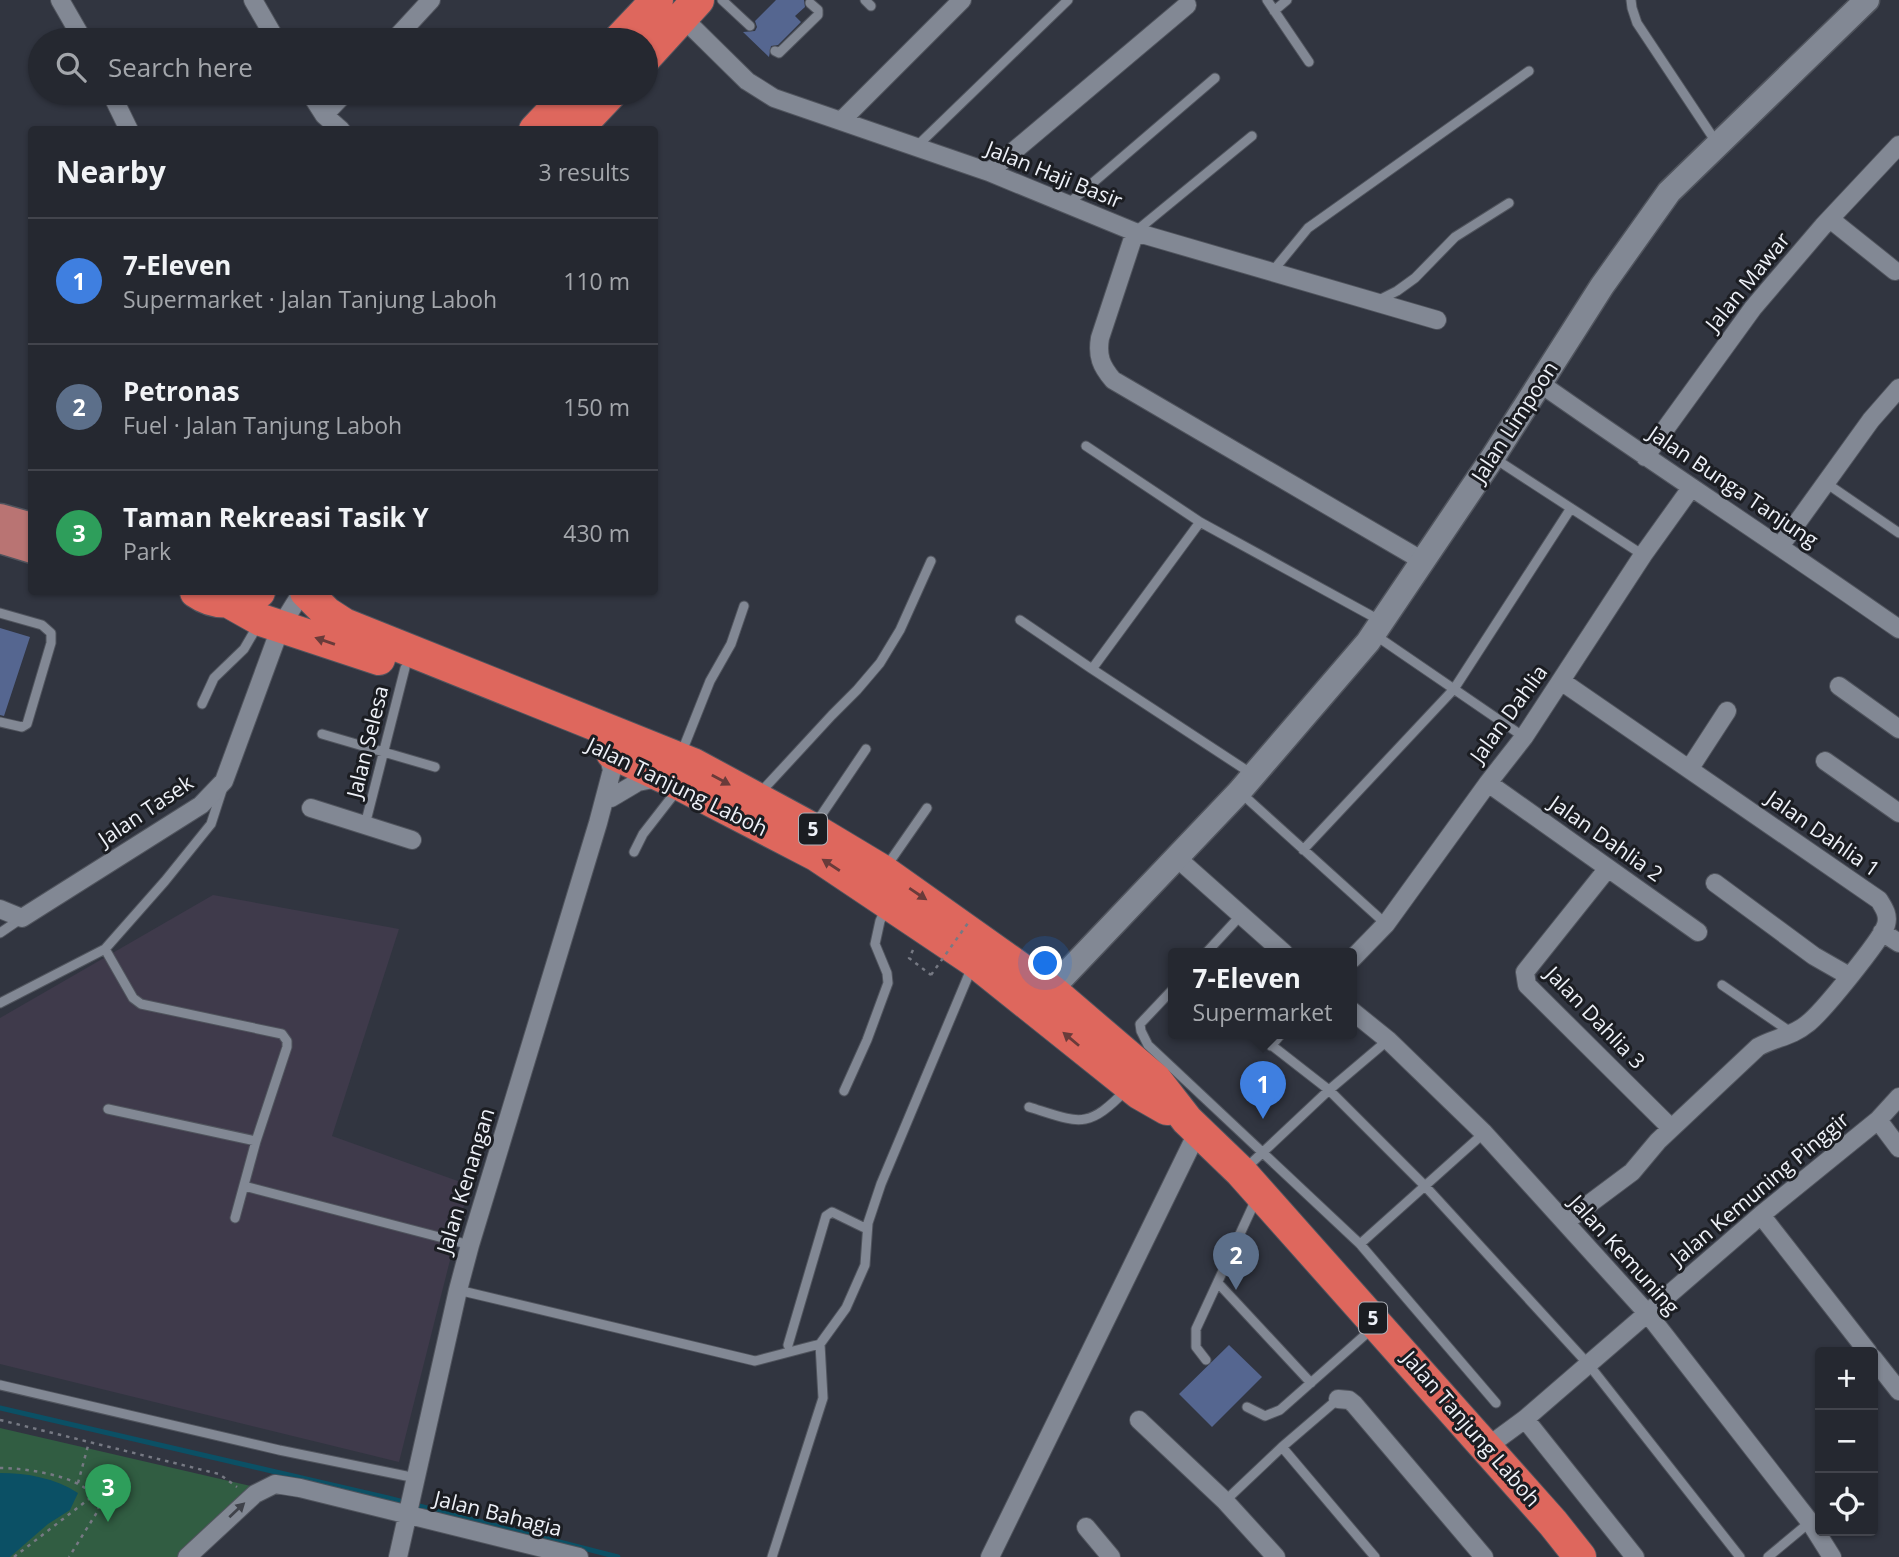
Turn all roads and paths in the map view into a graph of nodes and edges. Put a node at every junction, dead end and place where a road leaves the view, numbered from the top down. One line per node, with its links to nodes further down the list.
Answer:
1 (60, 0): 17 (street)
2 (253, 0): 18 (street)
3 (432, 0): 19 (street)
4 (657, 0): 20 (highway)
5 (722, 0): 16 (lane)
6 (962, 0): 33 (street)
7 (1068, 0): 41 (lane)
8 (1267, 0): 15 (lane)
9 (1287, 0): 15 (lane)
10 (1631, 0): 39 (lane)
11 (1867, 0): 39 (street, Jalan Limpoon)
12 (810, 3): 23 (lane)
13 (1187, 5): 42 (street)
14 (690, 9): 21 (highway); 22 (highway); 33 (street, Jalan Haji Basir)
15 (1275, 11): 24 (lane)
16 (750, 26)
17 (76, 28)
18 (269, 28)
19 (405, 28)
20 (631, 28)
21 (648, 28)
22 (658, 44)
23 (775, 51)
24 (1309, 62)
25 (1529, 71): 48 (lane)
26 (1215, 78): 44 (lane)
27 (117, 105): 34 (street)
28 (318, 105): 32 (street)
29 (334, 105): 32 (street)
30 (559, 105): 36 (highway)
31 (600, 105): 37 (highway)
32 (324, 115): 35 (street)
33 (841, 121): 41 (street, Jalan Haji Basir)
34 (127, 126)
35 (336, 126)
36 (539, 126)
37 (580, 126)
38 (1252, 136): 46 (lane)
39 (1717, 144): 51 (street, Jalan Limpoon)
40 (1899, 145): 45 (street, Jalan Mawar)
41 (917, 146): 42 (street, Jalan Haji Basir)
42 (989, 172): 44 (street, Jalan Haji Basir)
43 (1509, 203): 49 (lane)
44 (1066, 205): 46 (street, Jalan Haji Basir)
45 (1830, 219): 47 (street); 55 (street, Jalan Mawar)
46 (1135, 232): 48 (street, Jalan Haji Basir); 68 (street)
47 (1895, 271)
48 (1272, 272): 49 (street, Jalan Haji Basir)
49 (1375, 301): 50 (street, Jalan Haji Basir)
50 (1437, 320)
51 (1541, 384): 54 (street, Jalan Limpoon); 55 (street, Jalan Bunga Tanjung)
52 (1899, 388): 56 (street)
53 (1086, 446): 60 (lane)
54 (1493, 457): 58 (lane); 68 (street, Jalan Limpoon)
55 (1645, 457): 57 (street, Jalan Bunga Tanjung)
56 (1826, 482): 62 (lane); 64 (street)
57 (1691, 488): 64 (street, Jalan Bunga Tanjung); 66 (street, Jalan Dahlia)
58 (1572, 508): 66 (lane); 82 (lane)
59 (0, 518): 61 (main road)
60 (1200, 522): 76 (lane); 79 (lane)
61 (28, 526)
62 (1899, 533)
63 (0, 539): 65 (main road)
64 (1781, 545): 77 (street, Jalan Bunga Tanjung)
65 (28, 548)
66 (1643, 555): 80 (street, Jalan Dahlia)
67 (931, 561): 100 (lane)
68 (1423, 561): 76 (street, Jalan Limpoon)
69 (203, 595): 73 (highway)
70 (298, 595): 73 (street, Jalan Tasek)
71 (307, 595): 91 (highway, Jalan Tanjung Laboh / 5)
72 (744, 606): 95 (lane)
73 (267, 612): 78 (highway, Jalan Tanjung Laboh / 5, one-way to 73); 83 (lane); 96 (street, Jalan Tasek)
74 (0, 613): 85 (lane)
75 (1020, 620): 79 (lane)
76 (1378, 628): 82 (lane); 97 (street, Jalan Limpoon)
77 (1899, 629)
78 (405, 668): 90 (lane, Jalan Selesa); 91 (highway, Jalan Tanjung Laboh / 5)
79 (1092, 669): 97 (lane)
80 (1561, 681): 88 (street, Jalan Dahlia); 94 (street, Jalan Dahlia 1)
81 (1839, 686): 86 (street)
82 (1454, 689): 88 (lane); 108 (lane)
83 (202, 704)
84 (1727, 712): 94 (street)
85 (0, 722)
86 (1899, 729)
87 (322, 734): 90 (lane)
88 (1524, 737): 98 (street, Jalan Dahlia)
89 (866, 749): 106 (lane)
90 (384, 751): 93 (lane); 105 (lane, Jalan Selesa)
91 (624, 751): 95 (highway, Jalan Tanjung Laboh / 5); 99 (street, Jalan Kenangan); 104 (street, Jalan Kenangan)
92 (1825, 761): 103 (street)
93 (435, 767)
94 (1690, 768): 121 (street, Jalan Dahlia 1)
95 (676, 774): 99 (street); 100 (highway, Jalan Tanjung Laboh / 5, one-way to 100); 109 (lane); 114 (highway, Jalan Tanjung Laboh / 5, one-way to 95)
96 (224, 781): 117 (street, Jalan Tasek); 124 (lane)
97 (1246, 783): 108 (lane); 110 (street, Jalan Limpoon)
98 (1488, 783): 111 (street, Jalan Dahlia 2); 119 (street, Jalan Dahlia)
99 (611, 798): 104 (street, Jalan Kenangan)
100 (755, 798): 106 (highway, Jalan Tanjung Laboh / 5)
101 (312, 808): 105 (street)
102 (927, 808): 112 (lane)
103 (1899, 813)
104 (598, 823): 161 (street, Jalan Kenangan)
105 (365, 825): 107 (street)
106 (813, 829): 112 (highway, Jalan Tanjung Laboh / 5)
107 (412, 840)
108 (1303, 850): 119 (lane)
109 (634, 852)
110 (1177, 859): 116 (street); 133 (street, Jalan Limpoon)
111 (1608, 869): 120 (street, Jalan Dahlia 2); 149 (street, Jalan Dahlia 3)
112 (883, 871): 133 (highway, Jalan Tanjung Laboh / 5, one-way to 133)
113 (1715, 884): 130 (street)
114 (888, 903): 129 (highway, Jalan Tanjung Laboh / 5); 143 (lane)
115 (0, 909): 117 (street)
116 (1241, 915): 125 (lane); 126 (street)
117 (22, 918): 122 (lane)
118 (968, 923): 128 (path, bridge)
119 (1386, 924): 127 (street, Jalan Dahlia)
120 (1698, 932)
121 (1882, 932): 123 (street); 130 (street)
122 (0, 933)
123 (1899, 943)
124 (105, 948): 134 (lane); 151 (lane)
125 (1211, 948)
126 (1278, 948)
127 (1357, 953)
128 (909, 958)
129 (974, 961): 133 (highway, Jalan Tanjung Laboh / 5); 159 (lane)
130 (1849, 976): 136 (street)
131 (1722, 985): 136 (lane)
132 (1168, 994): 153 (lane)
133 (1043, 999): 141 (highway, Jalan Tanjung Laboh / 5, one-way to 133); 148 (highway, Jalan Tanjung Laboh / 5)
134 (0, 1003)
135 (1357, 1015): 139 (street, Jalan Kemuning)
136 (1793, 1034): 149 (street)
137 (1263, 1039): 140 (lane)
138 (1277, 1039): 140 (lane)
139 (1388, 1040): 142 (lane); 150 (street, Jalan Kemuning)
140 (1271, 1046): 142 (lane)
141 (1130, 1086): 145 (lane); 148 (highway, Jalan Tanjung Laboh / 5)
142 (1329, 1090): 153 (lane); 155 (lane)
143 (844, 1091)
144 (1899, 1097): 147 (street, Jalan Kemuning Pinggir)
145 (1029, 1107)
146 (108, 1109): 151 (lane)
147 (1878, 1120): 152 (street); 156 (street, Jalan Kemuning Pinggir)
148 (1192, 1125): 153 (highway, Jalan Tanjung Laboh / 5); 199 (street)
149 (1671, 1128): 158 (street)
150 (1485, 1133): 155 (lane); 158 (street, Jalan Kemuning)
151 (256, 1141): 154 (lane)
152 (1899, 1148)
153 (1255, 1172): 160 (lane); 162 (lane); 165 (highway, Jalan Tanjung Laboh / 5)
154 (244, 1186): 157 (lane); 161 (lane)
155 (1426, 1187): 160 (lane); 170 (lane)
156 (1761, 1215): 164 (street, Jalan Kemuning Pinggir); 168 (street)
157 (235, 1218)
158 (1565, 1222): 164 (street, Jalan Kemuning)
159 (867, 1229): 166 (lane); 167 (lane)
160 (1360, 1244): 176 (lane)
161 (470, 1245): 163 (street, Jalan Kenangan)
162 (1218, 1283): 169 (lane); 172 (lane)
163 (458, 1290): 166 (lane); 187 (street, Jalan Kenangan)
164 (1648, 1314): 170 (street, Jalan Kemuning Pinggir); 190 (street, Jalan Kemuning)
165 (1378, 1324): 172 (lane); 183 (highway, Jalan Tanjung Laboh / 5)
166 (820, 1344): 198 (lane)
167 (788, 1345)
168 (1864, 1347)
169 (1206, 1360)
170 (1589, 1364): 178 (street, Jalan Kemuning Pinggir); 205 (lane)
171 (1878, 1364): 174 (street)
172 (1311, 1383): 177 (lane)
173 (0, 1385): 187 (lane)
174 (1899, 1391)
175 (1338, 1399): 182 (lane); 202 (street)
176 (1496, 1403)
177 (1247, 1407)
178 (1525, 1419): 183 (street, Jalan Kemuning Pinggir); 204 (street)
179 (0, 1420): 181 (path)
180 (1139, 1420): 189 (street)
181 (89, 1441): 185 (path); 188 (path)
182 (1282, 1447): 189 (lane); 201 (lane)
183 (1487, 1447): 203 (highway, Jalan Tanjung Laboh / 5)
184 (0, 1468): 185 (path)
185 (78, 1483): 186 (path)
186 (94, 1495): 193 (path); 194 (path)
187 (411, 1497): 188 (street, Jalan Bahagia); 196 (street, Jalan Kenangan); 197 (street, Jalan Bahagia)
188 (248, 1500): 195 (street, Jalan Bahagia, one-way to 188)
189 (1225, 1501): 192 (street)
190 (1810, 1522): 206 (lane); 207 (street, Jalan Kemuning)
191 (1086, 1527): 200 (street)
192 (1270, 1555)
193 (14, 1557)
194 (69, 1557)
195 (187, 1557)
196 (398, 1557)
197 (579, 1557)
198 (772, 1557)
199 (990, 1557)
200 (1111, 1557)
201 (1375, 1557)
202 (1484, 1557)
203 (1580, 1557)
204 (1635, 1557)
205 (1740, 1557)
206 (1768, 1557)
207 (1832, 1557)

